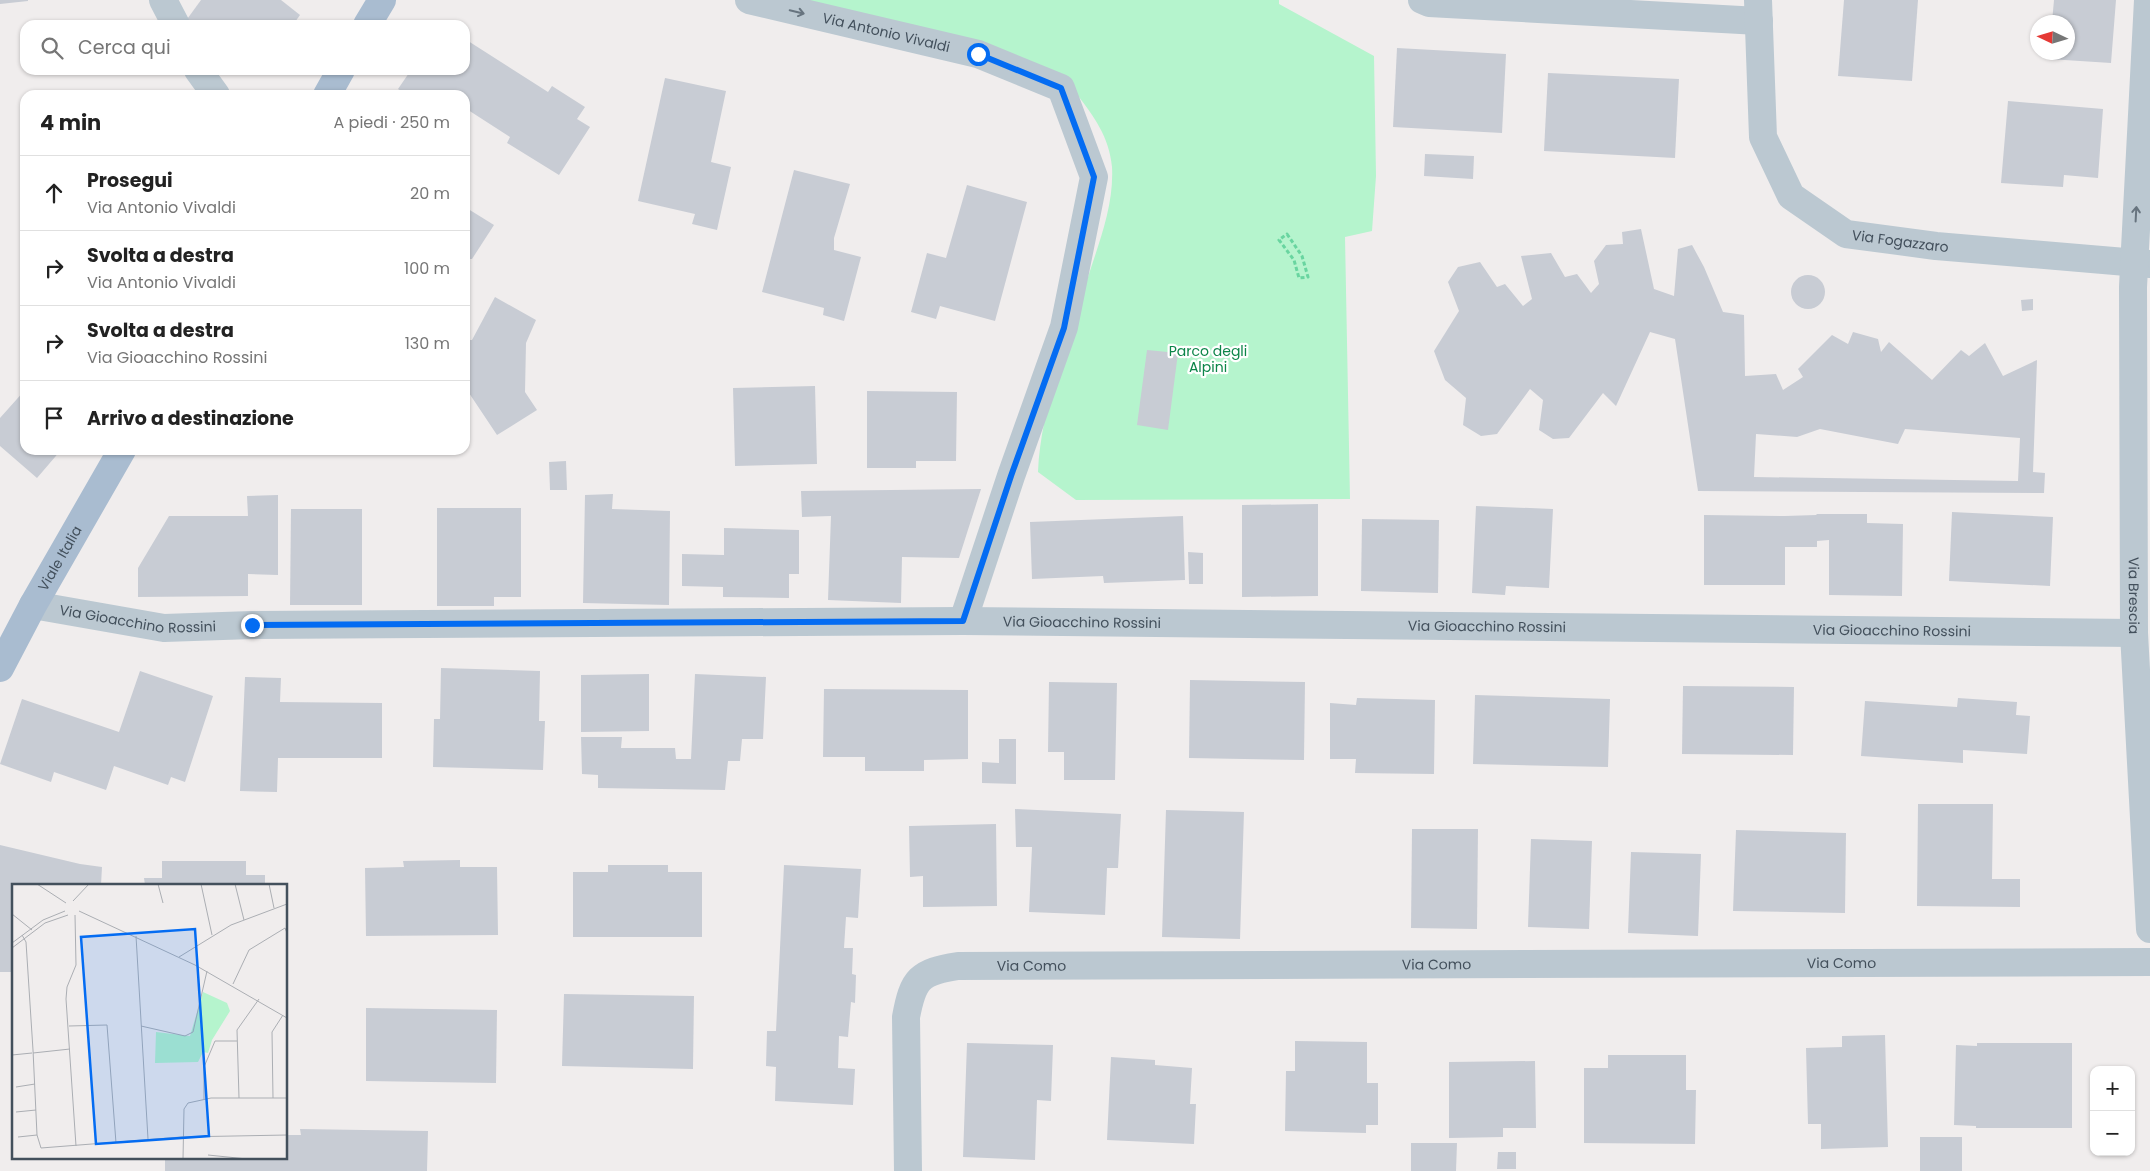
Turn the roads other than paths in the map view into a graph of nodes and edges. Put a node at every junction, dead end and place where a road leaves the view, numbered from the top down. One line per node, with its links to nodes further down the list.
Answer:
1 (163, 0): 7 (street)
2 (382, 0): 8 (main road)
3 (749, 0): 16 (street, Via Antonio Vivaldi, one-way to 16)
4 (1422, 0): 6 (street)
5 (2148, 0): 13 (street, Via Brescia, one-way to 5)
6 (1758, 10): 13 (street, Via Fogazzaro)
7 (173, 20)
8 (370, 20)
9 (202, 75): 11 (street)
10 (338, 75): 12 (main road)
11 (212, 90)
12 (330, 90)
13 (2142, 263): 17 (street, Via Brescia)
14 (119, 455): 15 (main road, Viale Italia)
15 (32, 605): 16 (street, Via Gioacchino Rossini); 18 (main road, Viale Italia)
16 (963, 621): 17 (street, Via Gioacchino Rossini)
17 (2134, 633): 19 (street, Via Brescia)
18 (0, 668)
19 (2150, 929)
20 (2150, 962): 21 (street, Via Como)
21 (908, 1171)

